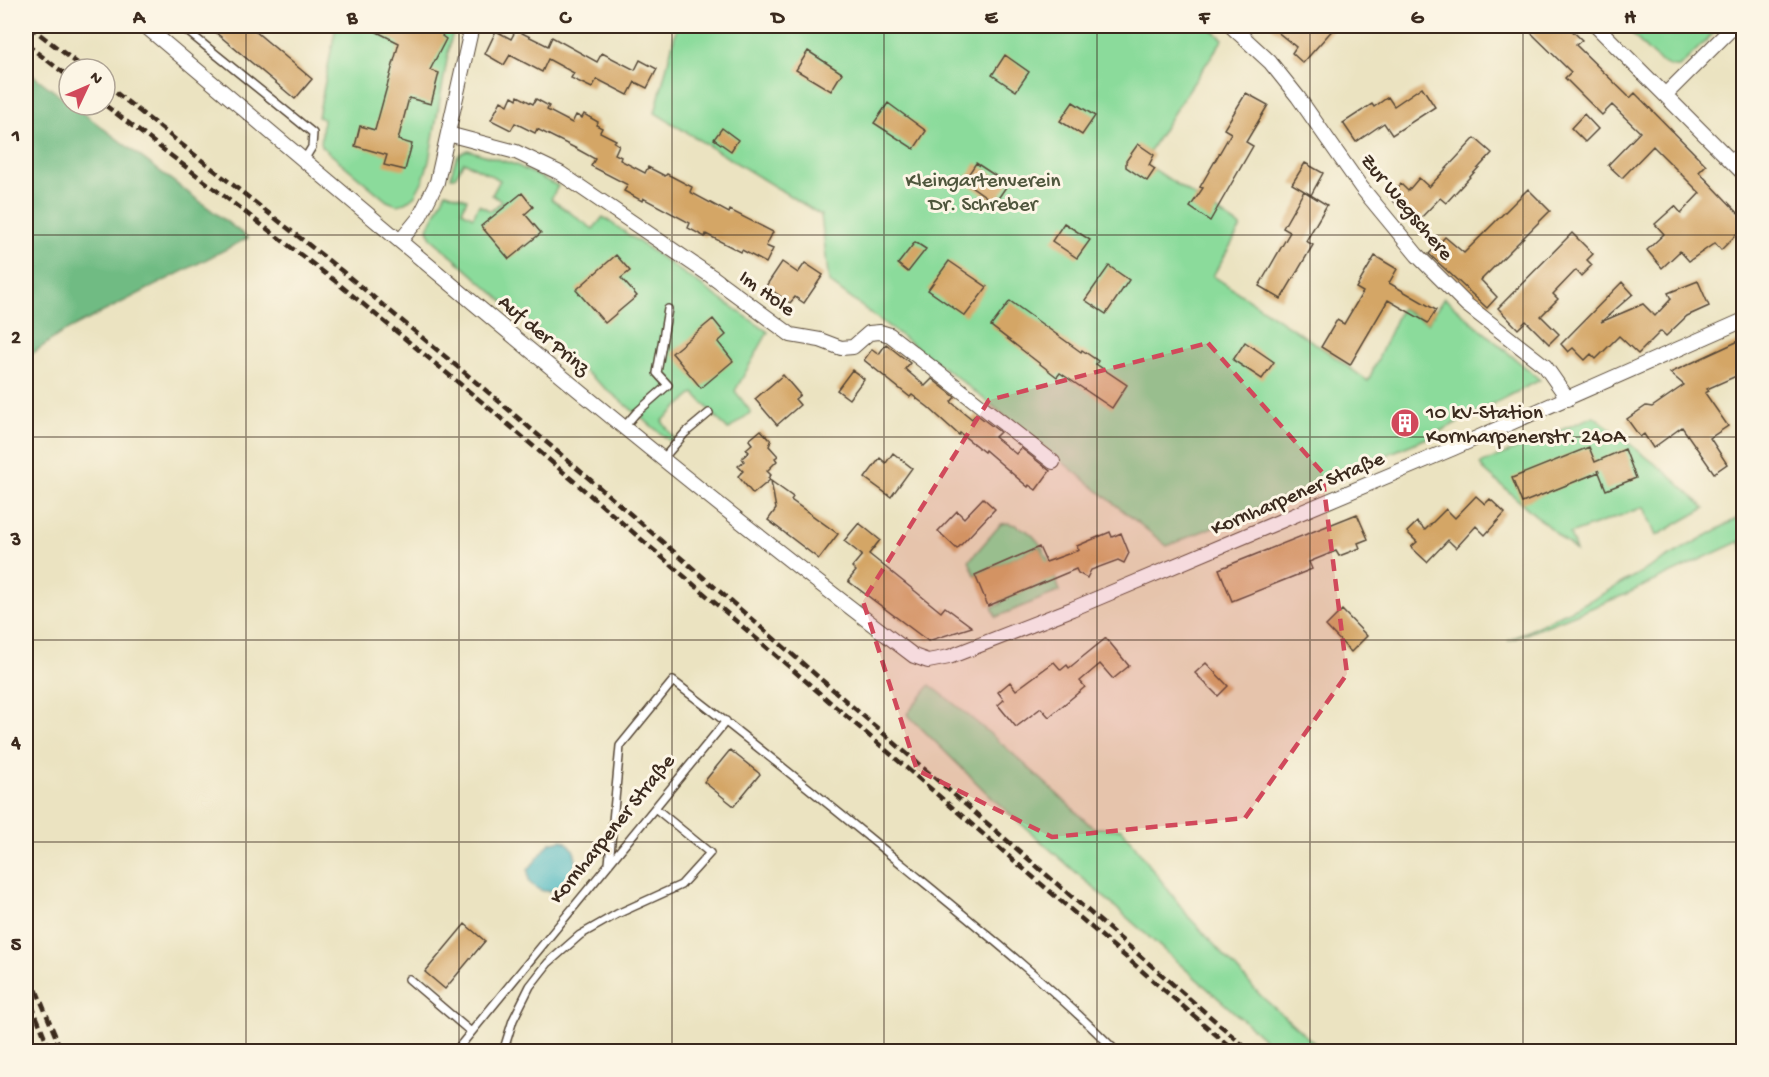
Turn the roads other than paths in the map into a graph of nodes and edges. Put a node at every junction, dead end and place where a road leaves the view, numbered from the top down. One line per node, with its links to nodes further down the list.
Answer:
1 (145, 26): 9 (street, Auf der Prinz)
2 (182, 26): 9 (lane)
3 (472, 26): 8 (street)
4 (1231, 26): 14 (street, Zur Wegschere)
5 (1596, 26): 7 (street)
6 (1734, 26): 7 (street)
7 (1665, 95): 10 (street)
8 (448, 134): 11 (street); 18 (street, Im Hole)
9 (304, 160): 11 (street, Auf der Prinz)
10 (1743, 174)
11 (400, 240): 16 (street, Auf der Prinz)
12 (668, 309): 16 (lane)
13 (1743, 320): 14 (street, Kornharpener Straße)
14 (1568, 399): 19 (street, Kornharpener Straße)
15 (709, 413): 17 (lane)
16 (624, 428): 17 (street, Auf der Prinz)
17 (662, 460): 19 (street, Auf der Prinz)
18 (1053, 462)
19 (928, 661)
20 (726, 721): 21 (lane, Kornharpener Straße); 22 (lane); 27 (lane)
21 (655, 808): 22 (lane, Kornharpener Straße); 26 (lane)
22 (609, 864): 24 (lane, Kornharpener Straße)
23 (409, 979): 24 (lane)
24 (471, 1032): 25 (lane, Kornharpener Straße)
25 (455, 1052)
26 (503, 1052)
27 (1118, 1052)

